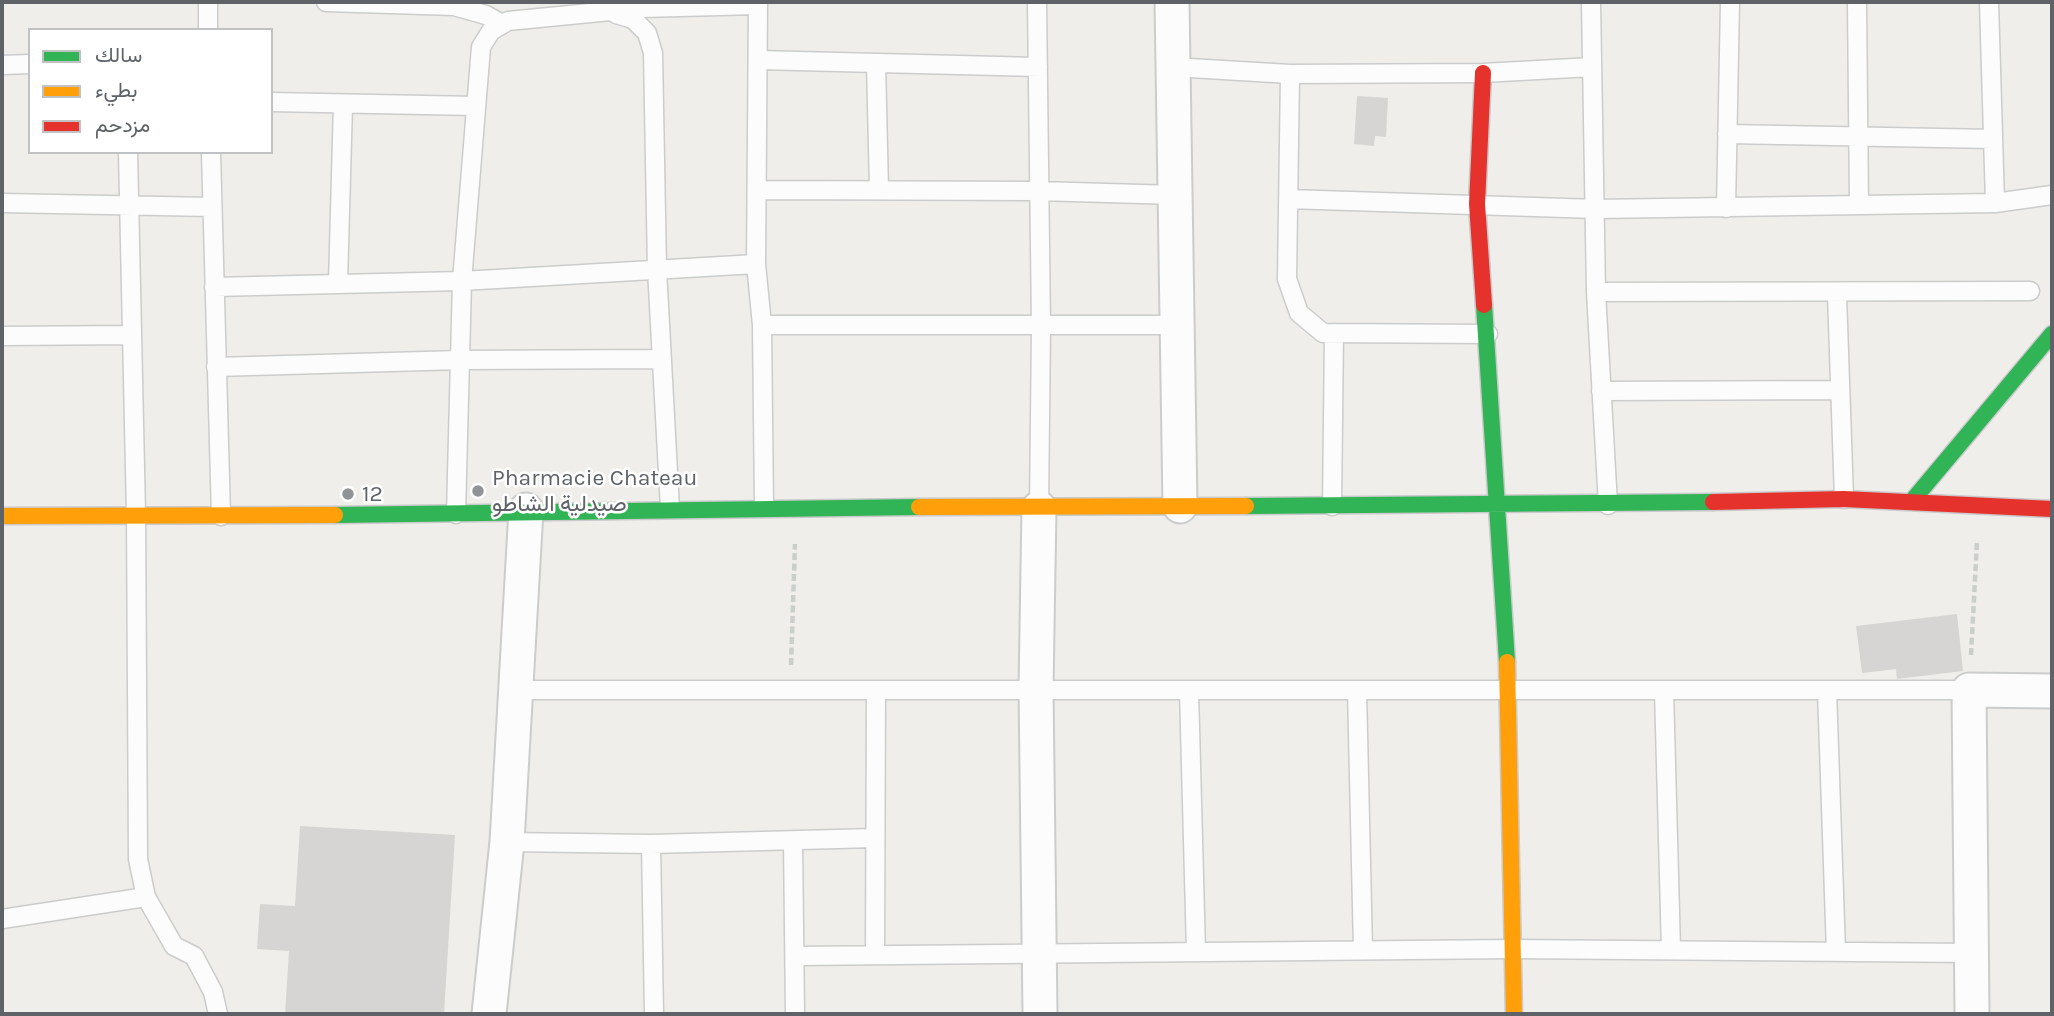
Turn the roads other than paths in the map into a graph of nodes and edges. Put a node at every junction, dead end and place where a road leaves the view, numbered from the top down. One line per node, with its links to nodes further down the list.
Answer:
1 (208, 2): 12 (lane)
2 (326, 2): 11 (lane)
3 (1037, 2): 17 (lane)
4 (1172, 2): 18 (street)
5 (1591, 2): 19 (lane)
6 (1730, 2): 25 (lane)
7 (1857, 2): 26 (lane)
8 (1989, 2): 27 (lane)
9 (758, 3): 10 (lane); 13 (lane)
10 (613, 13): 11 (lane); 45 (lane)
11 (502, 24): 24 (lane)
12 (208, 28)
13 (758, 60): 14 (lane); 30 (lane)
14 (876, 63): 17 (lane); 31 (lane)
15 (28, 64): 16 (lane)
16 (2, 65)
17 (1038, 67): 32 (lane)
18 (1173, 67): 21 (lane); 33 (street)
19 (1592, 67): 20 (lane); 43 (lane)
20 (1483, 73): 21 (lane); 38 (street)
21 (1290, 74): 35 (lane)
22 (273, 102): 23 (lane)
23 (343, 104): 24 (lane); 47 (lane)
24 (475, 106): 46 (lane)
25 (1727, 134): 26 (lane); 42 (lane)
26 (1859, 137): 27 (lane); 39 (lane)
27 (1993, 139): 37 (lane)
28 (128, 154): 40 (lane)
29 (211, 154): 41 (lane)
30 (758, 190): 31 (lane); 44 (lane)
31 (879, 190): 32 (lane)
32 (1040, 191): 33 (lane); 54 (lane)
33 (1175, 195): 53 (street)
34 (2052, 195): 37 (lane)
35 (1288, 199): 38 (lane); 55 (lane)
36 (2, 203): 40 (lane)
37 (1995, 203): 39 (lane)
38 (1477, 204): 43 (lane); 56 (street)
39 (1859, 205): 42 (lane)
40 (128, 207): 41 (lane); 58 (lane)
41 (212, 207): 48 (lane)
42 (1726, 208): 43 (lane)
43 (1596, 209): 50 (lane)
44 (756, 264): 45 (lane); 52 (lane)
45 (657, 269): 46 (lane); 60 (lane)
46 (462, 281): 47 (lane); 61 (lane)
47 (338, 284): 48 (lane)
48 (214, 287): 62 (lane)
49 (2030, 291): 51 (lane)
50 (1596, 292): 51 (lane); 64 (lane)
51 (1837, 294): 63 (lane)
52 (762, 325): 54 (lane); 71 (lane)
53 (1177, 325): 54 (lane); 69 (street)
54 (1041, 327): 72 (lane)
55 (1334, 333): 56 (lane); 70 (lane)
56 (1488, 334): 67 (street)
57 (2052, 334): 66 (street)
58 (132, 335): 59 (lane); 76 (lane)
59 (2, 336)
60 (662, 359): 61 (lane); 73 (lane)
61 (460, 360): 62 (lane); 77 (lane)
62 (216, 367): 79 (lane)
63 (1840, 390): 64 (lane); 65 (lane)
64 (1601, 391): 68 (lane)
65 (1844, 499): 66 (street); 68 (street)
66 (1912, 501): 74 (street)
67 (1500, 505): 68 (street); 70 (street); 85 (street)
68 (1608, 505)
69 (1180, 506): 70 (street); 72 (street)
70 (1332, 506)
71 (764, 507): 72 (street); 73 (street)
72 (1040, 508): 80 (street)
73 (670, 509): 75 (street)
74 (2052, 509)
75 (526, 510): 77 (street); 81 (street)
76 (136, 514): 78 (street); 79 (street); 94 (lane)
77 (456, 514): 79 (street)
78 (2, 516)
79 (221, 516)
80 (1036, 689): 82 (lane); 83 (lane); 99 (street)
81 (518, 690): 82 (lane); 92 (street)
82 (876, 690): 90 (lane)
83 (1189, 690): 84 (lane); 100 (lane)
84 (1357, 690): 85 (lane); 97 (lane)
85 (1508, 690): 86 (lane); 96 (street)
86 (1664, 690): 87 (lane); 98 (lane)
87 (1827, 690): 88 (lane); 101 (lane)
88 (1969, 690): 89 (street); 102 (street)
89 (2052, 691)
90 (874, 838): 91 (lane); 103 (lane)
91 (793, 841): 93 (lane); 104 (lane)
92 (507, 842): 93 (lane); 106 (street)
93 (651, 844): 107 (lane)
94 (146, 897): 95 (lane); 105 (lane)
95 (2, 919)
96 (1513, 949): 97 (lane); 98 (lane); 110 (street)
97 (1363, 950): 100 (lane)
98 (1671, 950): 101 (lane)
99 (1038, 952): 100 (lane); 103 (lane); 109 (street)
100 (1196, 952)
101 (1836, 952): 102 (lane)
102 (1971, 953): 111 (street)
103 (875, 954): 104 (lane)
104 (796, 956): 108 (lane)
105 (218, 1014)
106 (489, 1014)
107 (654, 1014)
108 (795, 1014)
109 (1040, 1014)
110 (1514, 1014)
111 (1972, 1014)

